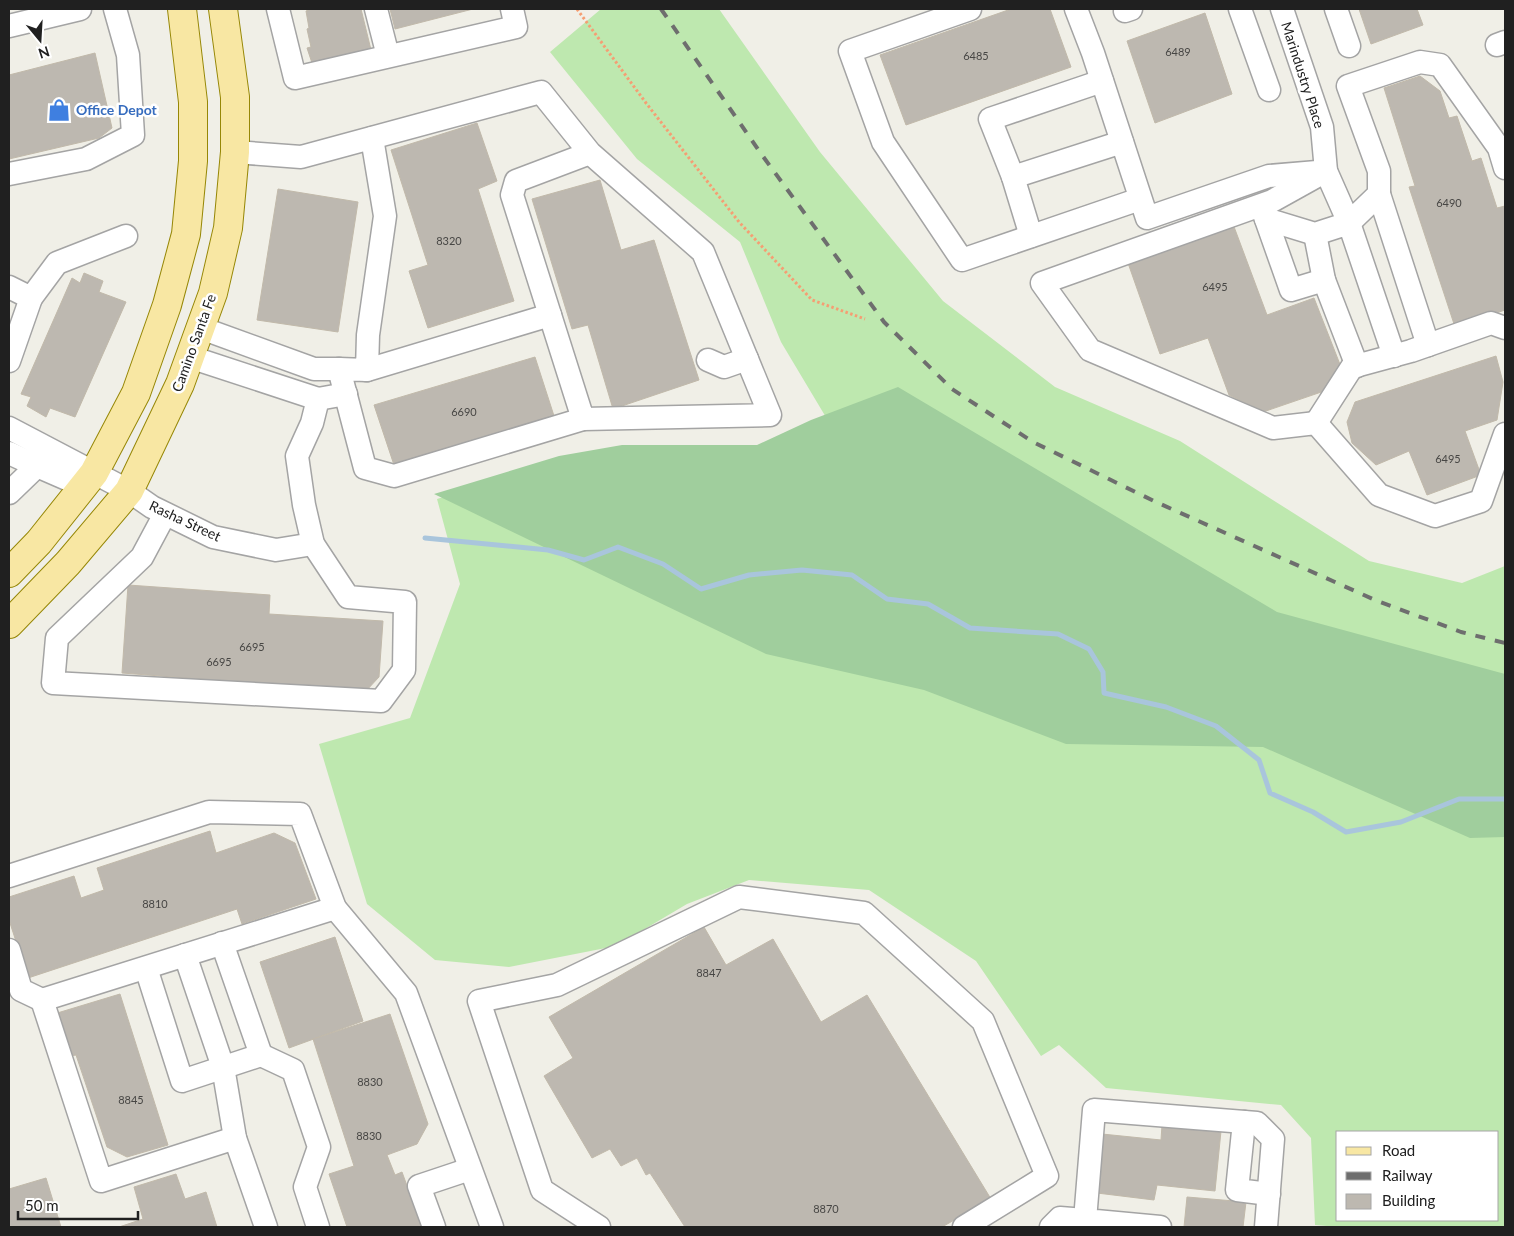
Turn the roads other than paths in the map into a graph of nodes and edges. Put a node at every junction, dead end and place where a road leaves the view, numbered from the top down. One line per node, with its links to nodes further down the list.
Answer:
1 (80, 9): 13 (street)
2 (115, 9): 24 (street)
3 (182, 9): 56 (main road)
4 (223, 9): 20 (main road, Camino Santa Fe)
5 (278, 9): 15 (street)
6 (376, 9): 15 (street)
7 (512, 9): 15 (street)
8 (970, 9): 32 (street)
9 (1076, 9): 16 (street)
10 (1240, 9): 17 (street)
11 (1282, 9): 23 (street, Marindustry Place)
12 (1336, 9): 14 (street)
13 (9, 26)
14 (1349, 46)
15 (388, 56)
16 (1102, 81): 19 (street); 25 (street)
17 (1269, 90)
18 (372, 138): 20 (street); 21 (street); 47 (street)
19 (1122, 142): 25 (street); 27 (street)
20 (235, 152): 37 (main road, Camino Santa Fe)
21 (590, 153): 36 (street); 42 (street)
22 (1505, 168): 26 (street)
23 (1326, 171): 27 (street); 28 (street); 29 (street, Marindustry Place)
24 (9, 174)
25 (1013, 177): 32 (street)
26 (1379, 194): 29 (street); 39 (street)
27 (1140, 199): 32 (street)
28 (1264, 212): 30 (street); 33 (street); 51 (street)
29 (1349, 223): 30 (street); 40 (street, Marindustry Place)
30 (1315, 234): 33 (street)
31 (126, 236): 35 (street)
32 (1031, 236)
33 (1324, 280): 45 (street)
34 (9, 287): 35 (street)
35 (31, 298): 44 (street)
36 (550, 315): 47 (street); 50 (street)
37 (200, 328): 41 (main road, Camino Santa Fe); 46 (street)
38 (1505, 328): 39 (street)
39 (1428, 345): 40 (street)
40 (1394, 356): 45 (street)
41 (190, 357): 49 (street); 57 (main road, Camino Santa Fe)
42 (747, 359): 43 (street); 50 (street)
43 (708, 360)
44 (9, 361)
45 (1356, 366): 51 (street)
46 (339, 369): 47 (street); 48 (street)
47 (367, 370)
48 (346, 394): 49 (street); 50 (street)
49 (318, 399): 60 (street)
50 (582, 419)
51 (1316, 423): 53 (street)
52 (9, 428): 56 (street)
53 (1505, 434)
54 (9, 453): 55 (street)
55 (37, 466): 56 (street); 58 (street)
56 (88, 479): 57 (street, Rasha Street); 61 (main road)
57 (129, 491): 59 (street, Rasha Street); 62 (main road, Camino Santa Fe)
58 (9, 493)
59 (166, 514): 60 (street, Rasha Street); 60 (street)
60 (312, 544)
61 (9, 573)
62 (9, 624)
63 (9, 876): 64 (street)
64 (335, 908): 65 (street); 74 (street)
65 (222, 944): 67 (street); 70 (street)
66 (9, 950): 69 (street)
67 (185, 955): 68 (street); 71 (street)
68 (146, 968): 69 (street); 71 (street)
69 (42, 1000): 73 (street)
70 (261, 1055): 71 (street); 78 (street)
71 (223, 1068): 73 (street)
72 (1244, 1122): 75 (street); 75 (street); 76 (street)
73 (236, 1138): 77 (street)
74 (470, 1168): 79 (street); 80 (street)
75 (1269, 1194): 85 (street)
76 (1085, 1220): 83 (street); 84 (street)
77 (266, 1227)
78 (318, 1227)
79 (434, 1227)
80 (492, 1227)
81 (599, 1227): 82 (street)
82 (964, 1227)
83 (1051, 1227)
84 (1160, 1227)
85 (1266, 1227)

